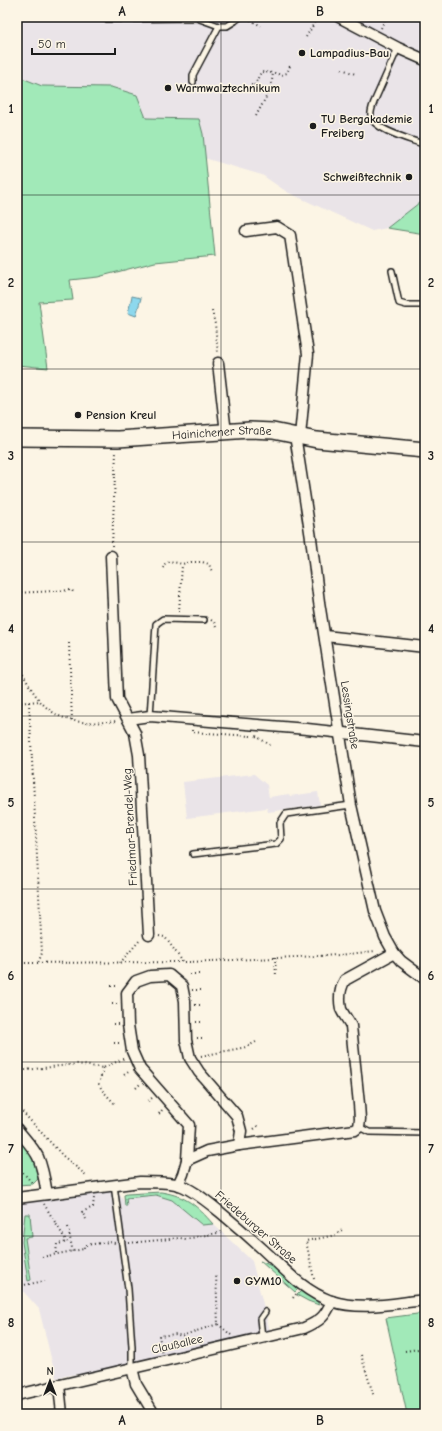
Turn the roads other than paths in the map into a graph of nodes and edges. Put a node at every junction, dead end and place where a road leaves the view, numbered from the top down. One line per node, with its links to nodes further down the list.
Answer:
1 (102, 17): 4 (lane)
2 (240, 17): 4 (lane)
3 (339, 17): 5 (street)
4 (219, 26): 7 (lane)
5 (398, 48): 6 (street); 8 (lane)
6 (424, 57)
7 (193, 82)
8 (425, 145)
9 (246, 232): 14 (street, Lessingstraße)
10 (392, 271): 11 (lane)
11 (425, 305)
12 (218, 363): 13 (street)
13 (226, 433): 14 (main road, Hainichener Straße); 15 (main road, Hainichener Straße)
14 (297, 436): 16 (main road, Hainichener Straße); 19 (street, Lessingstraße)
15 (17, 438)
16 (425, 450)
17 (111, 556): 22 (street, Friedmar-Brendel-Weg)
18 (204, 620): 21 (lane)
19 (324, 636): 20 (street); 23 (street, Lessingstraße)
20 (425, 647)
21 (150, 716): 22 (street); 23 (street)
22 (128, 719): 27 (street, Friedmar-Brendel-Weg)
23 (340, 733): 24 (street); 25 (street, Lessingstraße)
24 (425, 742)
25 (351, 805): 26 (lane); 28 (street, Lessingstraße)
26 (193, 854)
27 (149, 935)
28 (393, 951): 29 (street, Lessingstraße); 30 (street)
29 (425, 979)
30 (359, 1127): 32 (lane); 33 (street)
31 (17, 1129): 37 (street)
32 (425, 1134)
33 (239, 1145): 34 (street); 34 (street)
34 (187, 1160): 36 (street)
35 (114, 1185): 36 (street, Friedeburger Straße); 37 (street, Friedeburger Straße); 43 (lane)
36 (178, 1185): 40 (street, Friedeburger Straße)
37 (43, 1195): 38 (street, Friedeburger Straße)
38 (17, 1198)
39 (425, 1300): 40 (street, Friedeburger Straße)
40 (332, 1301): 42 (street, Claußallee)
41 (265, 1312): 42 (lane)
42 (262, 1337): 43 (street, Claußallee)
43 (132, 1368): 44 (street, Claußallee); 47 (street)
44 (59, 1385): 45 (street, Claußallee); 46 (street)
45 (17, 1395)
46 (62, 1414)
47 (154, 1414)

